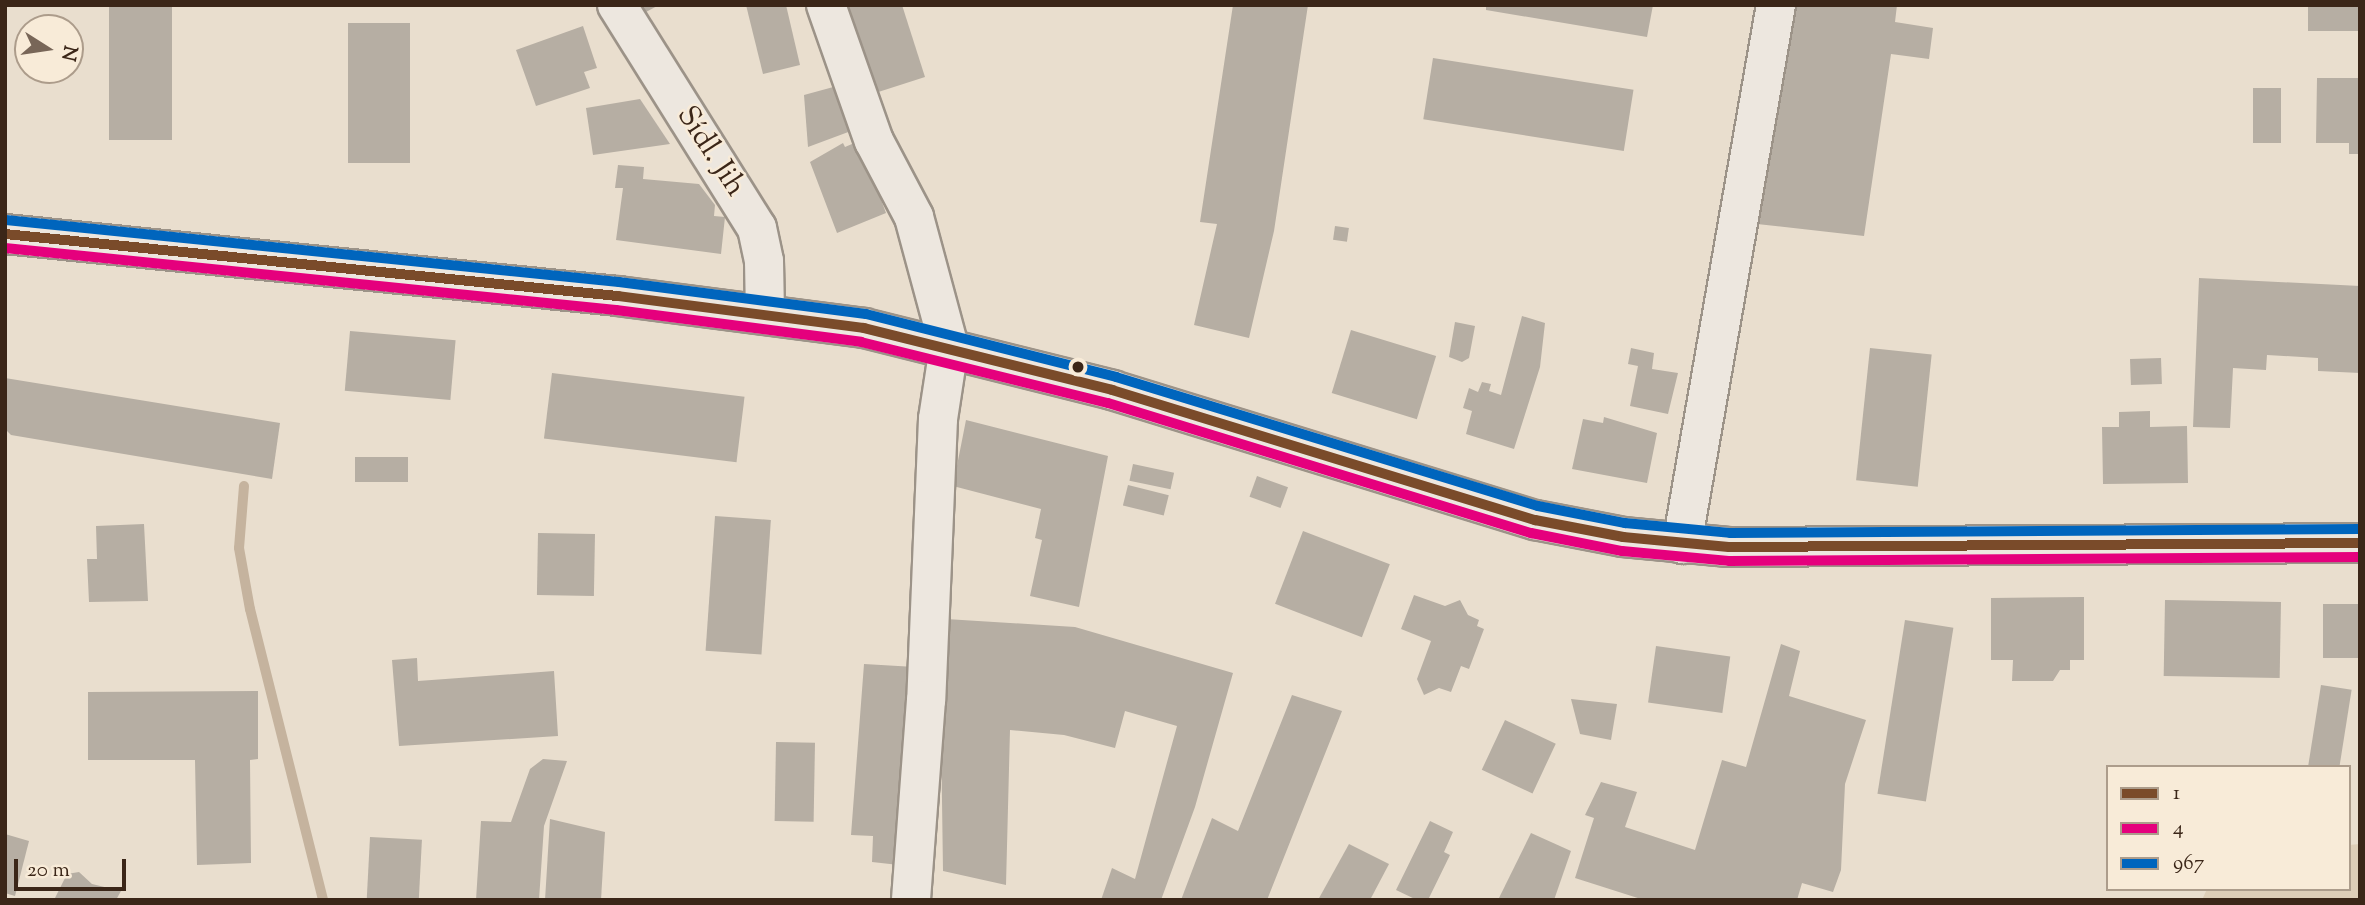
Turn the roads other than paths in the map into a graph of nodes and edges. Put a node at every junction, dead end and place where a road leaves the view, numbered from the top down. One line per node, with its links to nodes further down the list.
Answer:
1 (617, 5): 5 (street, Sídl. Jih)
2 (826, 5): 6 (street)
3 (1776, 5): 8 (street)
4 (5, 234): 5 (street)
5 (765, 312): 6 (street)
6 (949, 347): 8 (street); 9 (street)
7 (2360, 543): 8 (street)
8 (1682, 544)
9 (911, 900)

